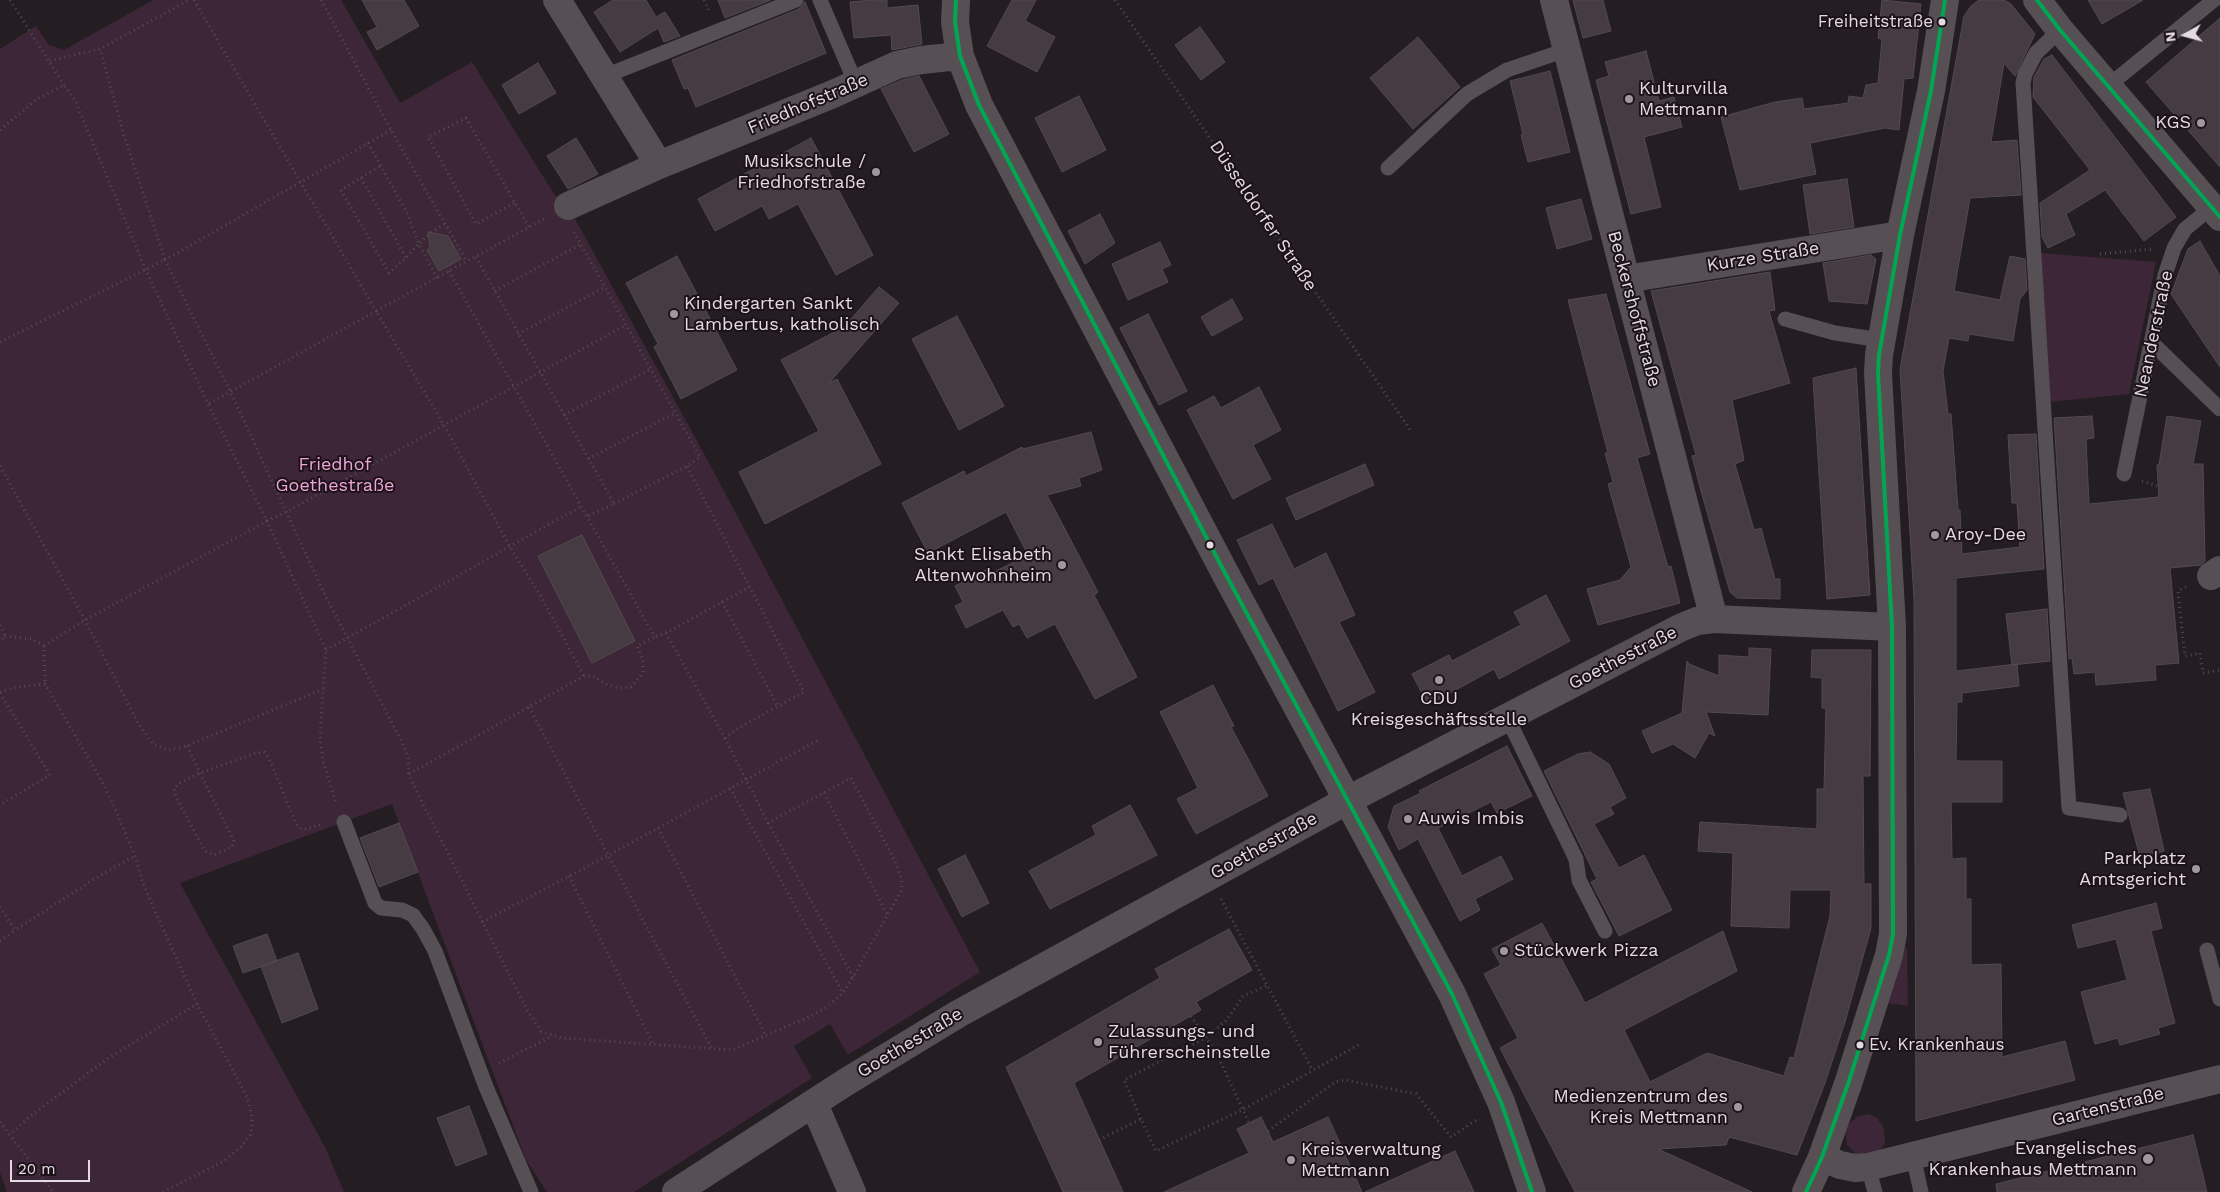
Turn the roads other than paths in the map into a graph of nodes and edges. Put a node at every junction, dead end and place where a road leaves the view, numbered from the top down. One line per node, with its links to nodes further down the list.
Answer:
1 (557, 0): 12 (street)
2 (796, 0): 12 (lane)
3 (820, 0): 13 (lane)
4 (956, 0): 11 (street)
5 (1554, 0): 10 (street, Beckershoffstraße)
6 (1945, 0): 19 (street)
7 (2037, 0): 9 (street, Neanderstraße)
8 (2213, 0): 14 (lane)
9 (2060, 30): 14 (street, Neanderstraße); 30 (lane)
10 (1566, 50): 16 (lane); 20 (street, Beckershoffstraße)
11 (960, 56): 13 (street, Friedhofstraße); 29 (street)
12 (605, 76): 15 (street)
13 (856, 84): 15 (street, Friedhofstraße)
14 (2108, 86): 18 (street, Neanderstraße)
15 (659, 165): 17 (street, Friedhofstraße)
16 (1388, 168)
17 (565, 208)
18 (2215, 212): 23 (lane, Neanderstraße)
19 (1900, 235): 20 (street, Kurze Straße); 22 (street)
20 (1626, 279): 26 (street, Beckershoffstraße)
21 (1785, 319): 22 (lane)
22 (1881, 340): 27 (street)
23 (2151, 342): 24 (lane); 25 (lane, Neanderstraße)
24 (2220, 410)
25 (2124, 474)
26 (1714, 619): 27 (street, Goethestraße); 28 (street, Goethestraße)
27 (1892, 627): 38 (street)
28 (1507, 717): 29 (street, Goethestraße); 32 (lane)
29 (1348, 800): 36 (street, Goethestraße); 43 (street)
30 (2120, 815)
31 (342, 819): 40 (lane)
32 (1605, 931)
33 (2206, 950): 34 (lane)
34 (2220, 999)
35 (2220, 1079): 37 (street, Gartenstraße)
36 (814, 1104): 41 (street, Goethestraße); 42 (street)
37 (1913, 1156): 39 (street, Gartenstraße); 45 (lane)
38 (1822, 1157): 39 (street, Gartenstraße); 44 (street)
39 (1872, 1180)
40 (531, 1192)
41 (676, 1192)
42 (852, 1192)
43 (1532, 1192)
44 (1806, 1192)
45 (1921, 1192)

